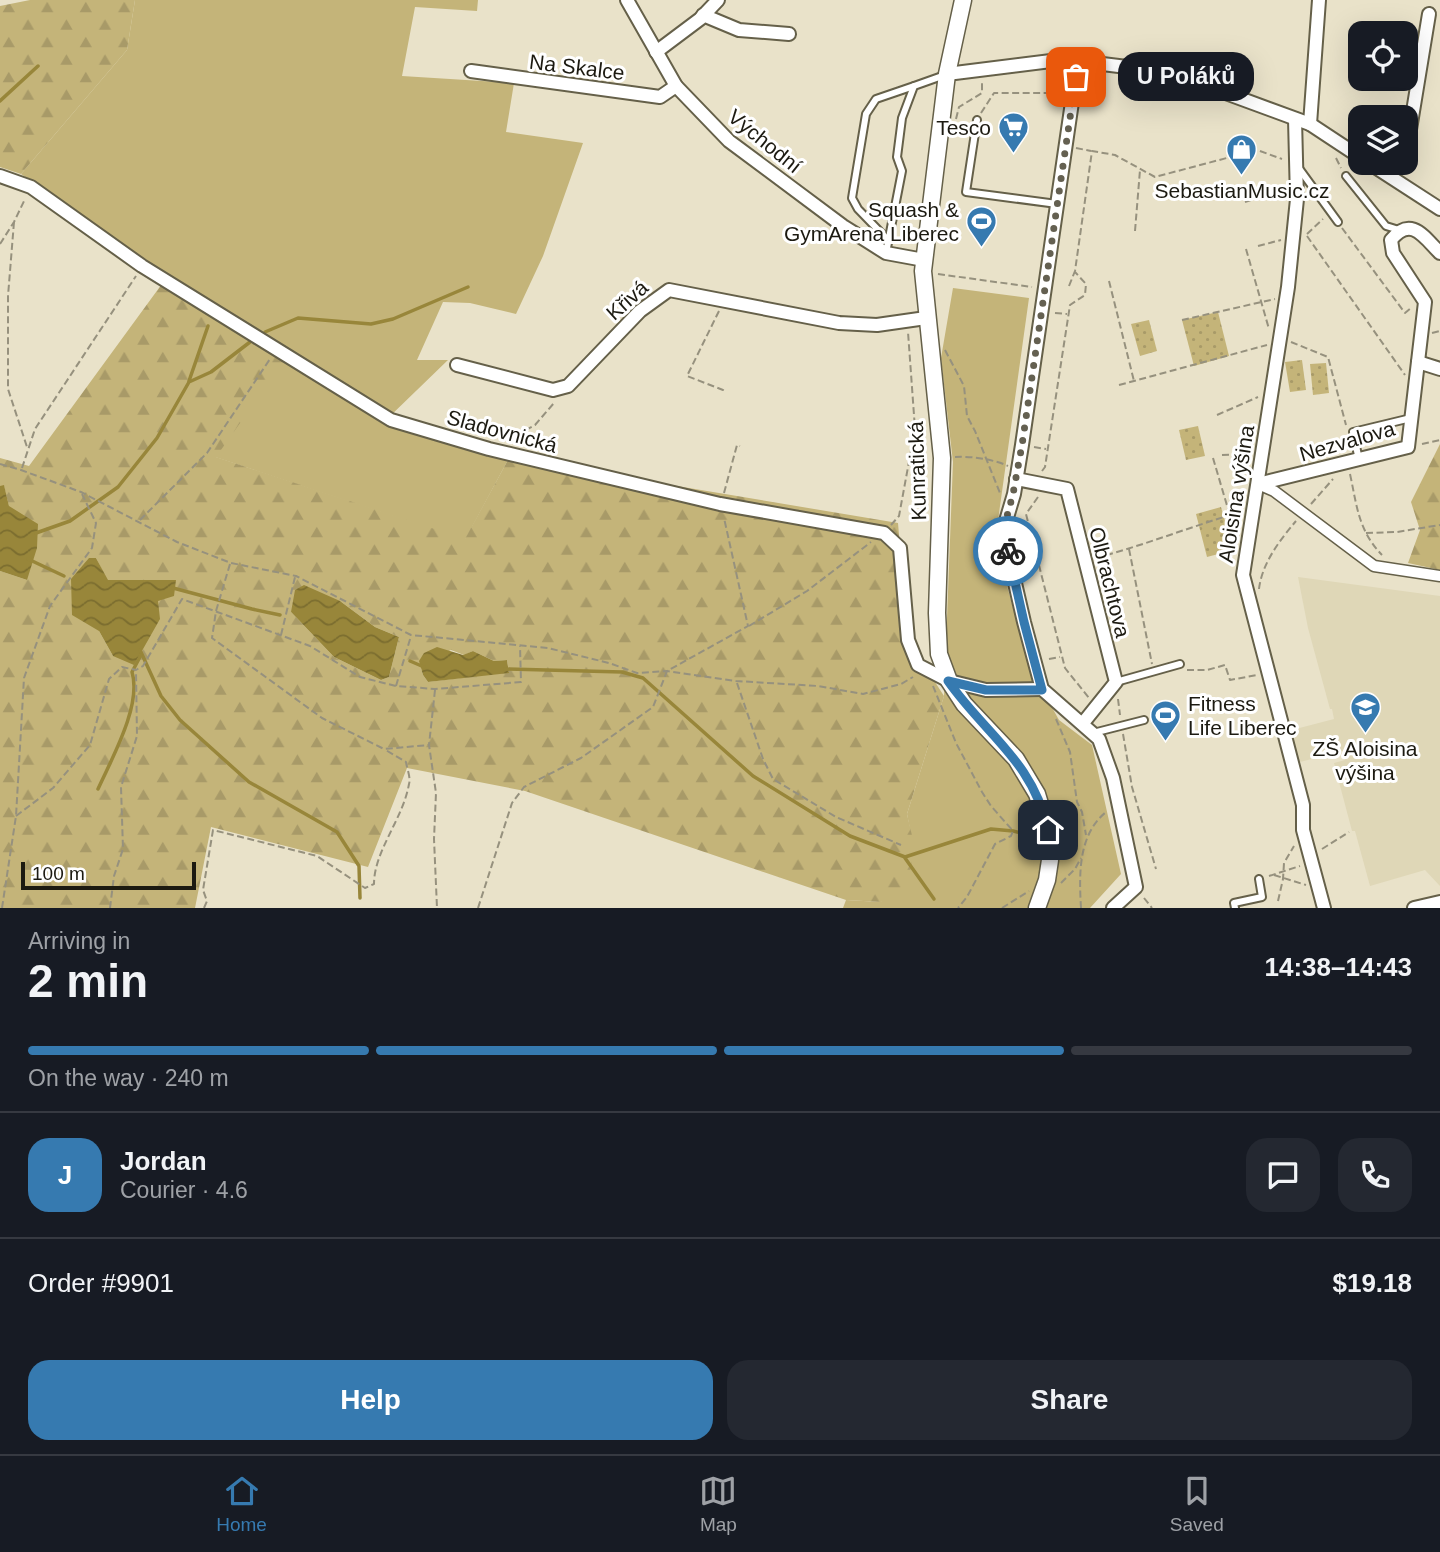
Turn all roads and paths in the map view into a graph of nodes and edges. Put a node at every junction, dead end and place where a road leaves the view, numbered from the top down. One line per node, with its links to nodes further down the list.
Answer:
1 (627, 0): 8 (street, Východní)
2 (718, 0): 6 (street)
3 (963, 0): 12 (street, Kunratická)
4 (1319, 0): 20 (street)
5 (1429, 14): 16 (street)
6 (704, 15): 7 (street); 8 (street)
7 (789, 34)
8 (656, 52): 13 (street, Východní)
9 (1078, 61): 10 (street); 15 (street); 18 (street)
10 (980, 68): 12 (street); 17 (path)
11 (471, 71): 13 (street, Na Skalce)
12 (947, 74): 14 (lane); 49 (street, Kunratická)
13 (676, 86): 44 (street, Východní)
14 (914, 86): 44 (lane); 44 (lane)
15 (1074, 93): 19 (path); 22 (street)
16 (1414, 105)
17 (956, 119)
18 (1295, 119): 20 (street); 25 (street, Aloisina výšina)
19 (977, 120): 35 (lane)
20 (1310, 124): 21 (street)
21 (1339, 143): 23 (street); 30 (path)
22 (1066, 147): 24 (path); 35 (street)
23 (1348, 149)
24 (1092, 151): 26 (path); 50 (path)
25 (1296, 164): 26 (path); 32 (street, Aloisina výšina); 37 (lane)
26 (1140, 169): 40 (path)
27 (1387, 175): 31 (street)
28 (1403, 175): 31 (street)
29 (0, 176): 33 (street, Sladovnická)
30 (1346, 176): 41 (lane)
31 (1401, 184): 36 (street)
32 (1296, 185): 34 (path); 42 (street, Aloisina výšina)
33 (31, 187): 38 (path); 48 (street, Sladovnická)
34 (1245, 202)
35 (1057, 204): 53 (street)
36 (1440, 209)
37 (1331, 213): 39 (lane); 73 (path)
38 (14, 222): 43 (path); 81 (path)
39 (1338, 222): 58 (path)
40 (1135, 230)
41 (1399, 230): 47 (street); 66 (street, Nezvalova)
42 (1293, 237): 45 (path); 54 (street, Aloisina výšina)
43 (0, 244)
44 (887, 246): 49 (street, Východní)
45 (1258, 246)
46 (1246, 249): 56 (path)
47 (1440, 253)
48 (142, 266): 64 (street, Sladovnická); 81 (path)
49 (923, 266): 53 (path); 60 (street, Kunratická)
50 (1075, 271): 52 (path); 59 (path)
51 (1109, 281): 69 (path)
52 (1069, 286)
53 (1045, 289): 57 (street)
54 (1286, 298): 56 (path); 63 (street, Aloisina výšina)
55 (724, 300): 62 (street, Křivá); 70 (street, Křivá); 71 (path)
56 (1262, 301): 61 (path); 63 (path)
57 (1042, 311): 59 (path); 91 (street)
58 (1405, 313)
59 (1068, 314): 92 (path)
60 (926, 318): 62 (street, Křivá); 85 (street, Kunratická)
61 (1182, 320)
62 (907, 322): 102 (path)
63 (1277, 342): 69 (path); 74 (street, Aloisina výšina); 77 (path)
64 (277, 348): 82 (street, Sladovnická); 100 (path)
65 (945, 348): 87 (path)
66 (1418, 362): 68 (street); 73 (street, Nezvalova)
67 (457, 365): 70 (street)
68 (1440, 369)
69 (1134, 381): 72 (path)
70 (568, 386): 82 (path)
71 (724, 386)
72 (1119, 386)
73 (1415, 389): 76 (street, Nezvalova)
74 (1272, 391): 75 (path); 83 (street, Aloisina výšina)
75 (1217, 415)
76 (1412, 418): 77 (lane); 80 (street, Nezvalova)
77 (1353, 432): 88 (lane)
78 (1440, 440): 80 (path)
79 (740, 446): 96 (path)
80 (1408, 447): 88 (street, Nezvalova)
81 (27, 448): 90 (path)
82 (489, 449): 96 (street, Sladovnická)
83 (1262, 454): 84 (path); 93 (street, Aloisina výšina)
84 (1222, 456)
85 (942, 458): 87 (path); 126 (street, Kunratická)
86 (1213, 458): 99 (path)
87 (985, 460): 91 (path); 97 (path)
88 (1354, 461): 93 (street, Nezvalova); 98 (path); 103 (path)
89 (0, 464): 90 (path)
90 (22, 470): 95 (path)
91 (1017, 475): 92 (street, Olbrachtova); 97 (street)
92 (1032, 482): 94 (street, Olbrachtova)
93 (1258, 484): 98 (street); 124 (street, Aloisina výšina)
94 (1046, 485): 106 (street, Olbrachtova); 117 (path)
95 (81, 492): 100 (path); 140 (path)
96 (720, 504): 102 (street, Sladovnická); 113 (path)
97 (1009, 511): 118 (street)
98 (1302, 514): 108 (street); 111 (path)
99 (1230, 515): 104 (path); 105 (path)
100 (139, 520): 107 (path)
101 (1440, 524): 103 (path)
102 (884, 533): 113 (path); 120 (street)
103 (1365, 533): 108 (path)
104 (1237, 540)
105 (1129, 550): 106 (path); 123 (path)
106 (1085, 560): 127 (street, Olbrachtova)
107 (231, 564): 109 (path); 112 (path)
108 (1396, 570): 110 (street)
109 (296, 576): 114 (path); 115 (path)
110 (1440, 576)
111 (1259, 591)
112 (216, 611): 114 (path); 121 (path); 138 (path)
113 (748, 626): 122 (path)
114 (281, 635): 128 (path)
115 (411, 635): 116 (path); 128 (path)
116 (520, 645): 122 (path); 129 (path)
117 (1061, 656): 118 (path); 131 (path)
118 (1034, 663): 130 (street)
119 (1180, 664): 123 (lane); 124 (path)
120 (925, 669): 125 (path); 126 (street); 161 (path)
121 (136, 670): 140 (path); 157 (path)
122 (667, 671): 125 (path); 160 (path)
123 (1153, 672): 127 (lane)
124 (1268, 672): 141 (street, Aloisina výšina)
125 (736, 681): 144 (path)
126 (948, 681): 130 (street); 152 (street, Kunratická)
127 (1116, 682): 131 (street); 135 (path)
128 (396, 686): 129 (path)
129 (435, 689): 137 (path)
130 (1042, 690): 134 (street)
131 (1096, 706): 134 (street)
132 (1052, 710): 143 (path)
133 (1144, 720): 135 (lane)
134 (1083, 723): 136 (street)
135 (1122, 725): 136 (lane); 147 (path)
136 (1093, 733): 139 (street)
137 (429, 745): 138 (path); 159 (path)
138 (384, 749): 158 (path)
139 (1118, 803): 143 (path); 165 (street)
140 (16, 816): 156 (path)
141 (1303, 830): 146 (street, Aloisina výšina); 148 (path)
142 (1349, 832): 146 (path)
143 (1086, 835): 145 (path)
144 (901, 845)
145 (1082, 857): 152 (path); 164 (path)
146 (1310, 860): 148 (path); 153 (street, Aloisina výšina)
147 (1156, 869)
148 (1284, 872): 149 (path); 150 (path)
149 (1273, 875): 150 (path); 151 (path)
150 (1283, 878): 153 (path); 154 (path)
151 (1259, 879): 166 (lane)
152 (1044, 890): 162 (path); 163 (street, Kunratická)
153 (1319, 891): 167 (street, Aloisina výšina)
154 (1278, 901)
155 (1440, 902): 168 (street)
156 (2, 908)
157 (110, 908)
158 (204, 908)
159 (437, 908)
160 (478, 908)
161 (958, 908)
162 (1002, 908)
163 (1037, 908)
164 (1081, 908)
165 (1113, 908)
166 (1235, 908)
167 (1324, 908)
168 (1414, 908)

